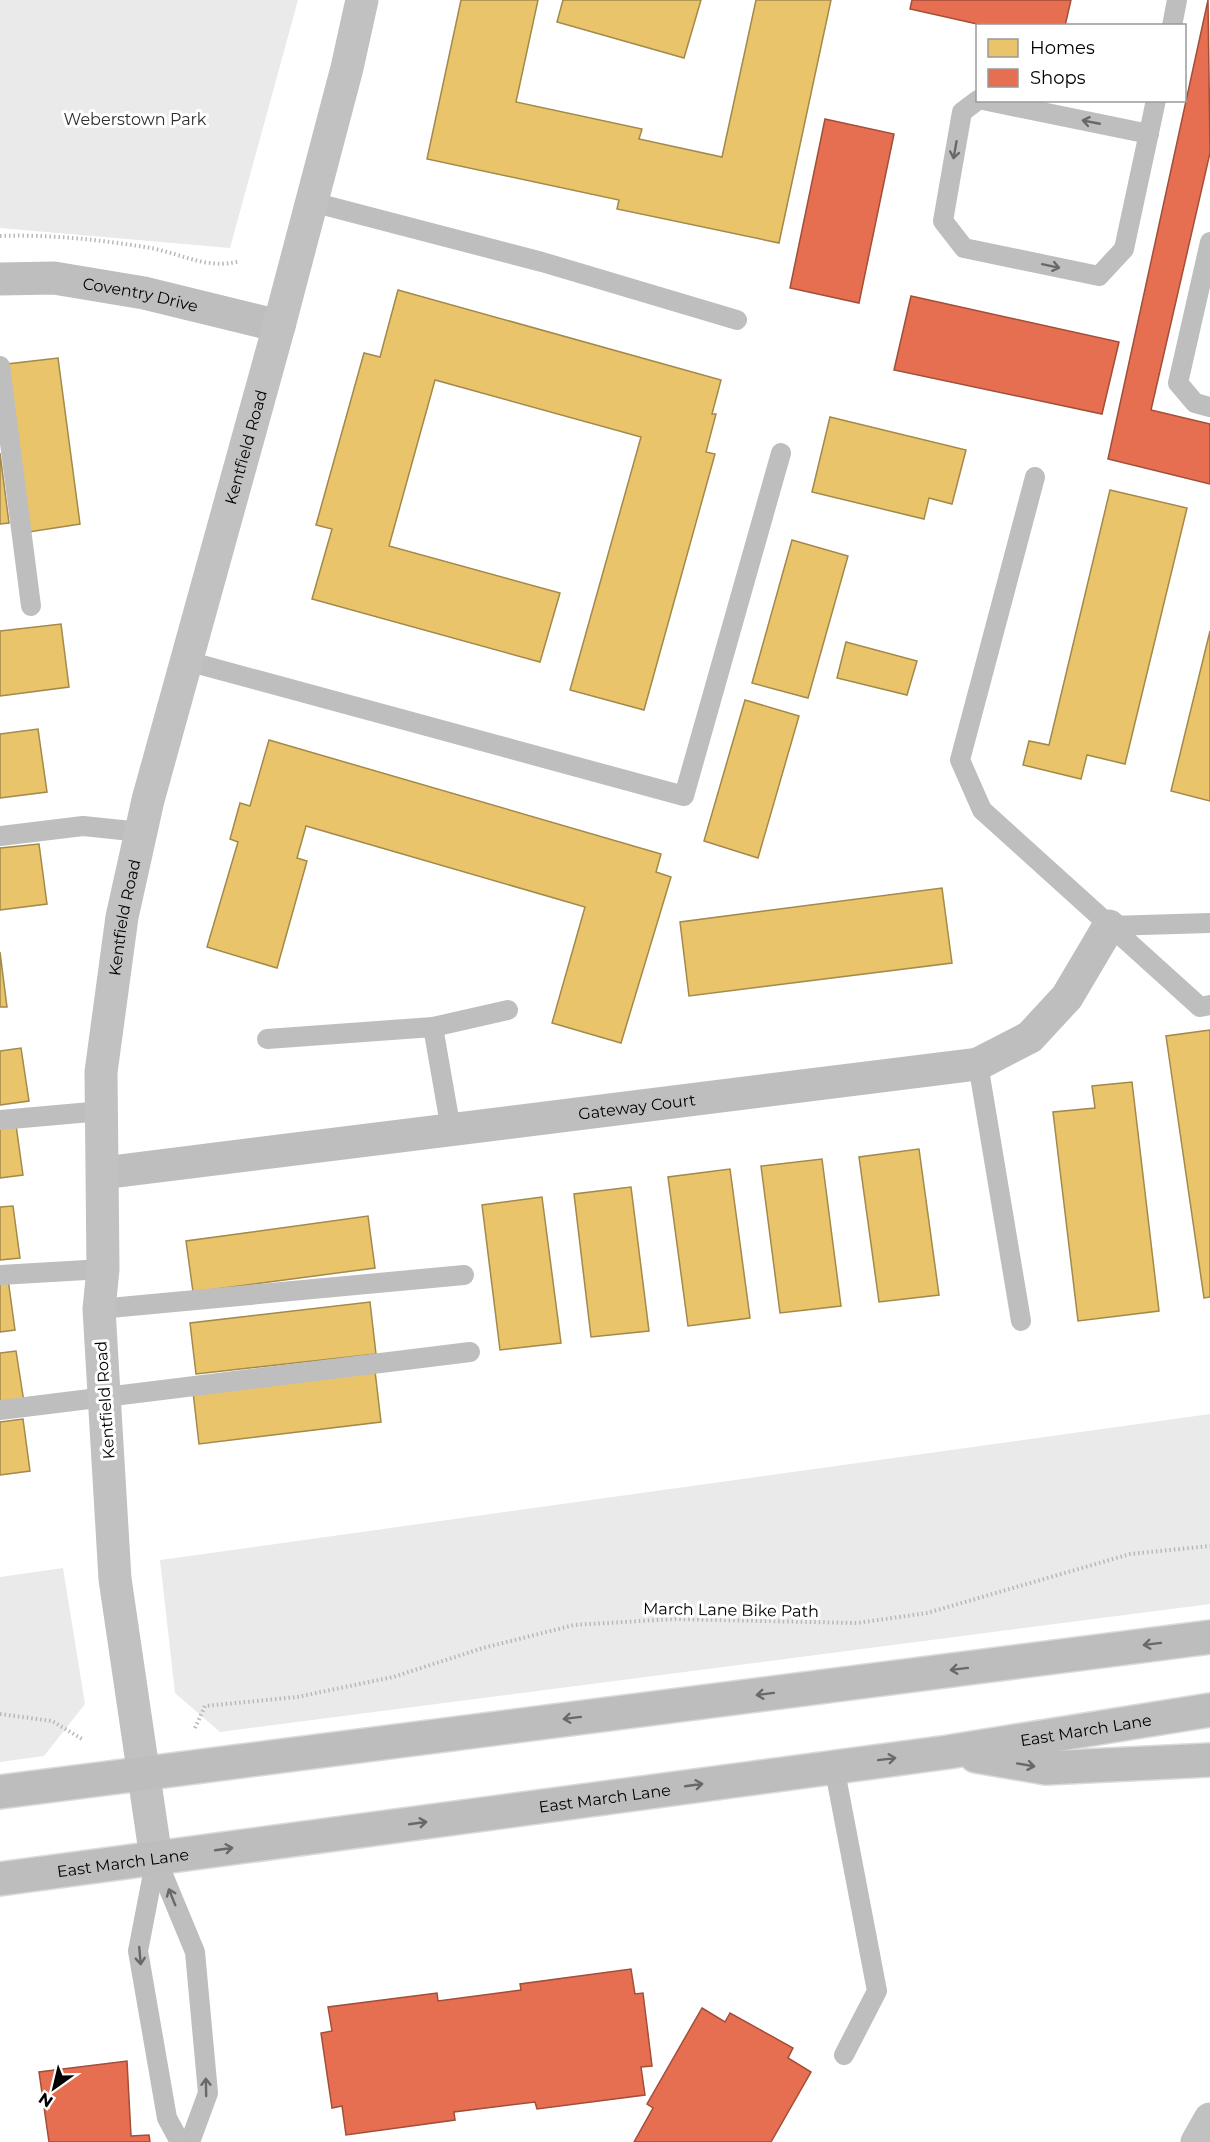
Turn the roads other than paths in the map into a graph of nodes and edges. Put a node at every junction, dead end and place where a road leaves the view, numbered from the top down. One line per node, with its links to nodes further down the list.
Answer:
1 (362, 0): 8 (street, Kentfield Road)
2 (1177, 0): 3 (lane)
3 (1172, 24)
4 (976, 102): 7 (lane, one-way to 7)
5 (993, 102): 7 (lane, one-way to 5)
6 (1156, 102): 7 (lane)
7 (1149, 134)
8 (312, 202): 12 (lane); 13 (street, Kentfield Road)
9 (1210, 242): 11 (lane)
10 (0, 279): 13 (street, Coventry Drive)
11 (1204, 294): 15 (lane)
12 (737, 320)
13 (279, 326): 19 (street, Kentfield Road)
14 (0, 366): 18 (lane)
15 (1210, 407)
16 (782, 453): 19 (lane)
17 (1035, 477): 23 (lane)
18 (31, 606)
19 (187, 661): 20 (street, Kentfield Road)
20 (141, 832): 21 (lane); 29 (street, Kentfield Road)
21 (0, 836)
22 (1210, 923): 23 (lane)
23 (1109, 926): 24 (lane); 28 (street, Gateway Court)
24 (1210, 1005)
25 (508, 1010): 26 (lane)
26 (433, 1028): 27 (lane); 31 (lane)
27 (267, 1039)
28 (978, 1064): 31 (street, Gateway Court); 37 (lane)
29 (102, 1111): 30 (lane); 32 (street, Kentfield Road)
30 (0, 1120)
31 (451, 1130): 32 (street, Gateway Court)
32 (103, 1173): 33 (street, Kentfield Road)
33 (103, 1269): 34 (lane); 36 (street, Kentfield Road)
34 (0, 1275)
35 (464, 1275): 36 (lane)
36 (99, 1309): 39 (street, Kentfield Road)
37 (1021, 1321)
38 (470, 1352): 39 (lane)
39 (104, 1397): 40 (lane); 46 (street, Kentfield Road)
40 (0, 1410)
41 (1210, 1637): 46 (main road, one-way to 46)
42 (1210, 1710): 43 (main road, East March Lane)
43 (948, 1752): 44 (main road, one-way to 44); 45 (main road, East March Lane, one-way to 43)
44 (1210, 1760)
45 (834, 1766): 48 (main road, East March Lane, one-way to 45); 50 (lane)
46 (143, 1773): 47 (main road); 48 (street, Kentfield Road)
47 (0, 1792)
48 (156, 1858): 49 (main road, East March Lane); 52 (lane, one-way to 52); 53 (lane, one-way to 48)
49 (0, 1880)
50 (844, 2055)
51 (1210, 2119): 54 (street)
52 (180, 2142)
53 (190, 2142)
54 (1197, 2142)

